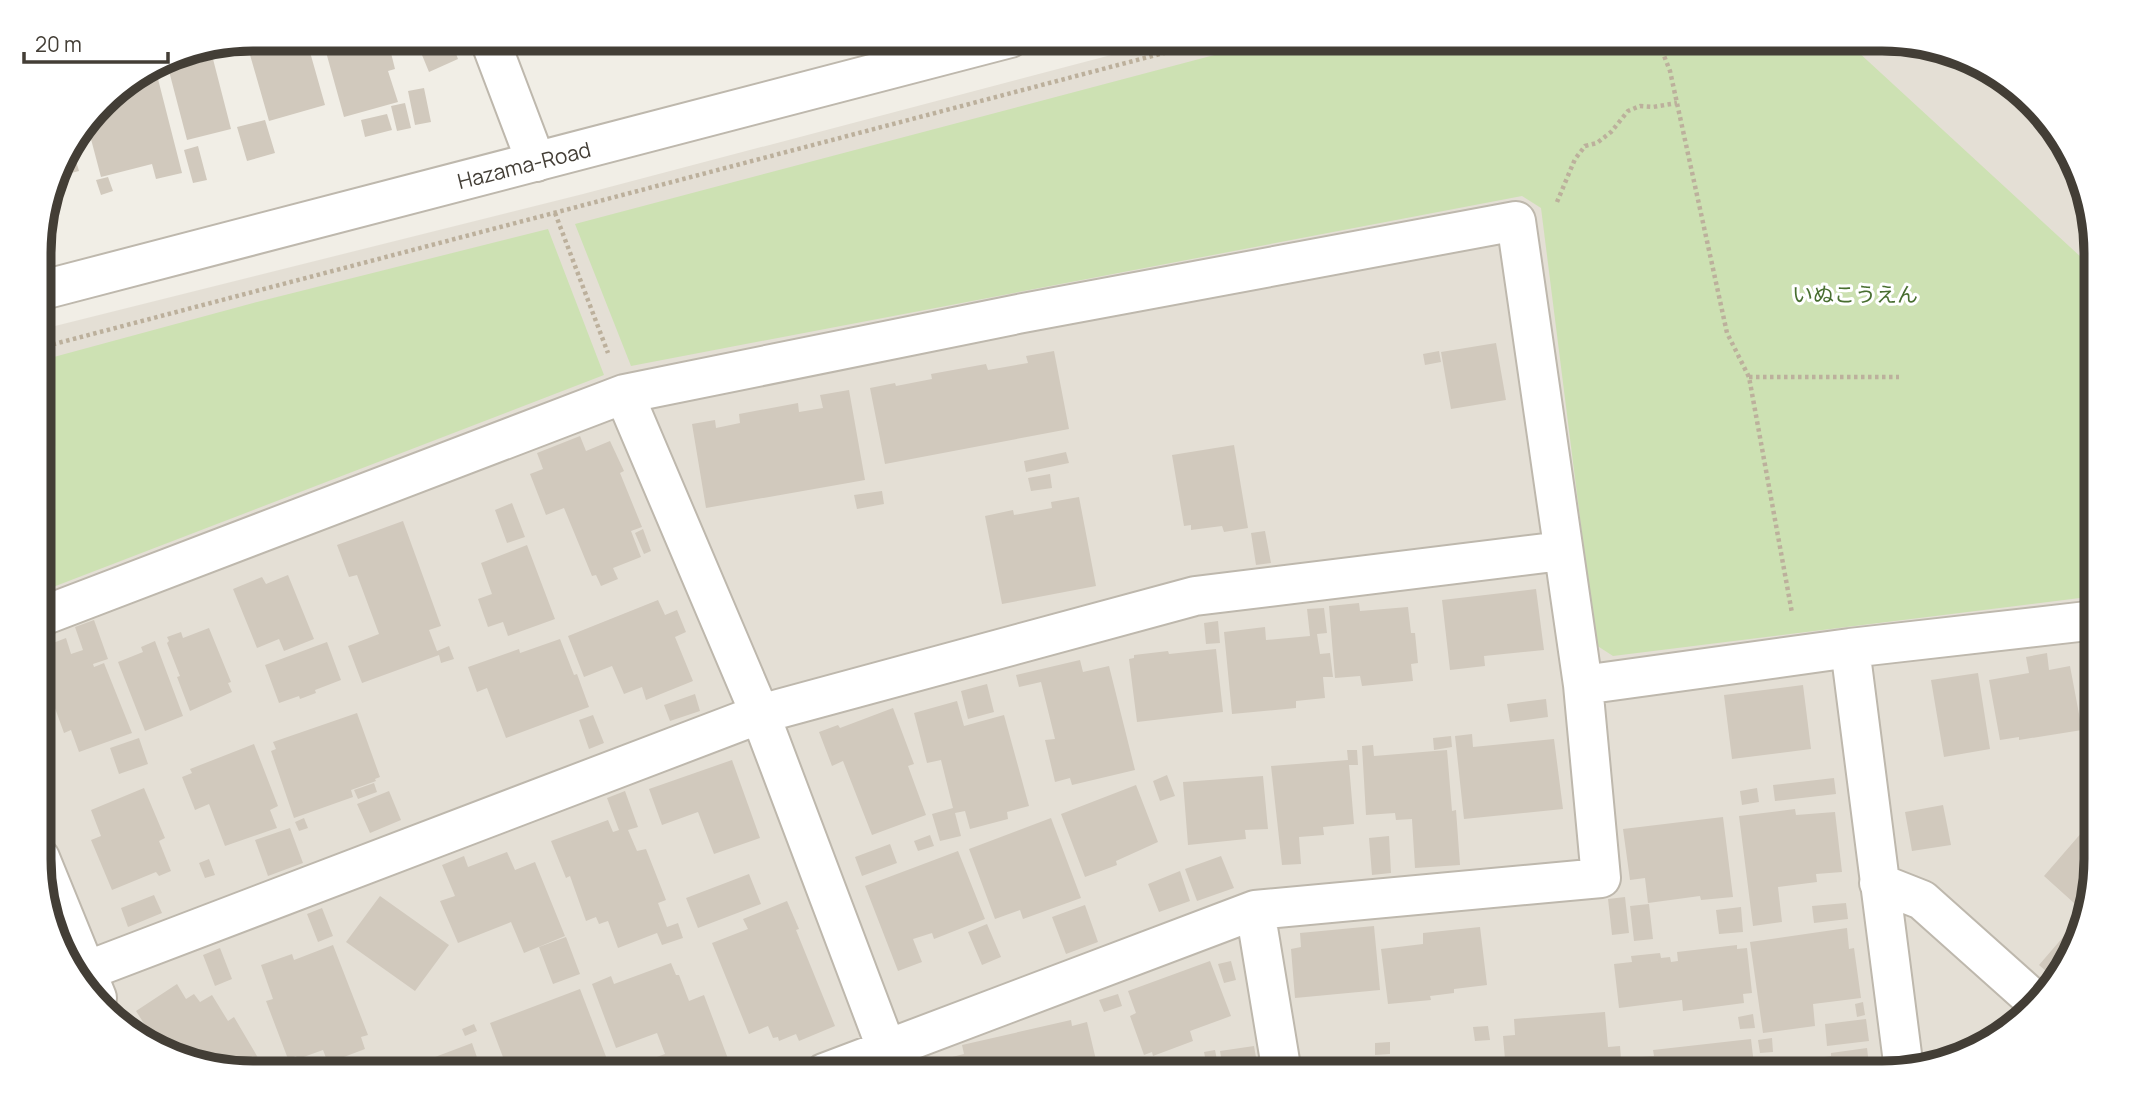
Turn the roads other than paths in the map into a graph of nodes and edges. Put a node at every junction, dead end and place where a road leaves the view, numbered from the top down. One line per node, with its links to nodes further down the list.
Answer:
1 (494, 51): 3 (street)
2 (960, 51): 3 (street, Hazama-Road)
3 (536, 162): 4 (street, Hazama-Road)
4 (51, 288)
5 (624, 394): 6 (street); 7 (street); 11 (street)
6 (1562, 551): 10 (street); 11 (street)
7 (51, 613)
8 (2084, 621): 9 (street)
9 (1850, 648): 10 (street); 12 (street)
10 (1583, 685): 14 (street)
11 (760, 715): 16 (street); 19 (street)
12 (1879, 883): 17 (street); 18 (street)
13 (53, 889): 15 (street)
14 (1255, 910): 19 (street); 20 (street)
15 (89, 976)
16 (94, 983)
17 (2030, 996)
18 (1902, 1060)
19 (889, 1061)
20 (1280, 1061)

